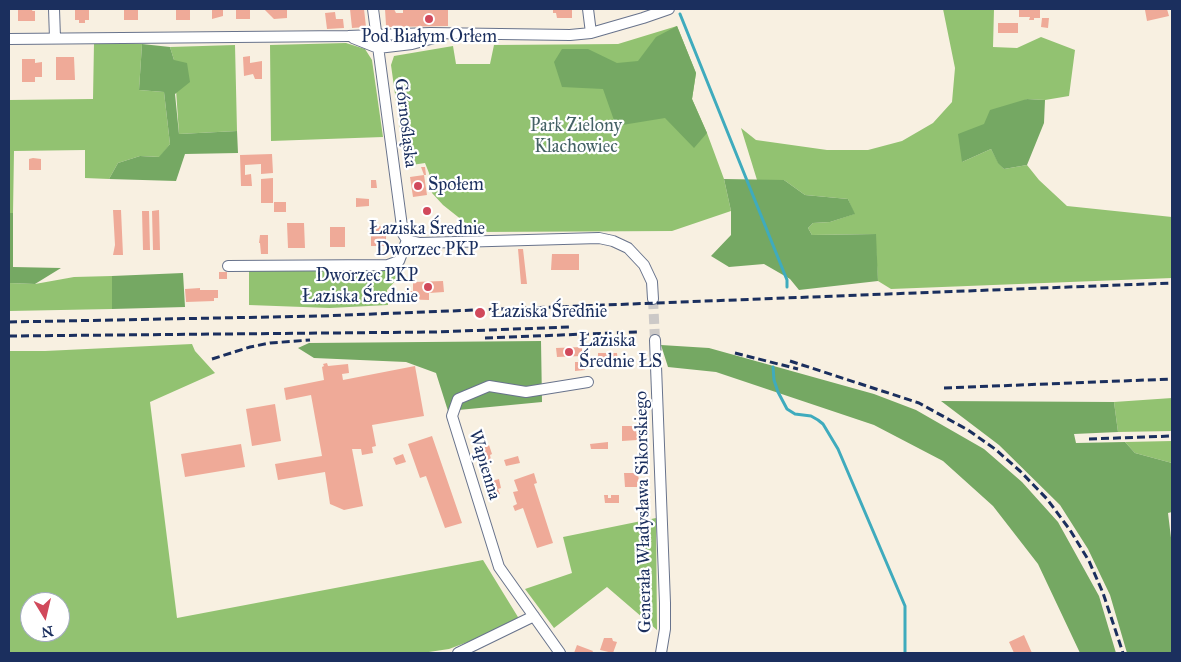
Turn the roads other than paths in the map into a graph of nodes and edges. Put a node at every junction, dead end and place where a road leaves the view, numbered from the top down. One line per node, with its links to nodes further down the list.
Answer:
1 (54, 9): 9 (street)
2 (373, 9): 7 (street, Górnośląska)
3 (588, 9): 6 (street)
4 (669, 9): 6 (street)
5 (453, 33): 6 (street); 7 (street); 11 (street)
6 (591, 33)
7 (376, 35): 8 (street); 11 (street, Górnośląska)
8 (348, 36): 9 (street); 11 (street)
9 (54, 38): 10 (street)
10 (9, 39)
11 (378, 48): 12 (street, Górnośląska)
12 (407, 240): 13 (street); 14 (street)
13 (228, 266)
14 (653, 299)
15 (655, 340): 20 (street, Generała Władysława Sikorskiego)
16 (588, 382): 17 (street, Wapienna)
17 (534, 616): 18 (street); 19 (street, Wapienna)
18 (458, 653)
19 (560, 653)
20 (661, 653)

